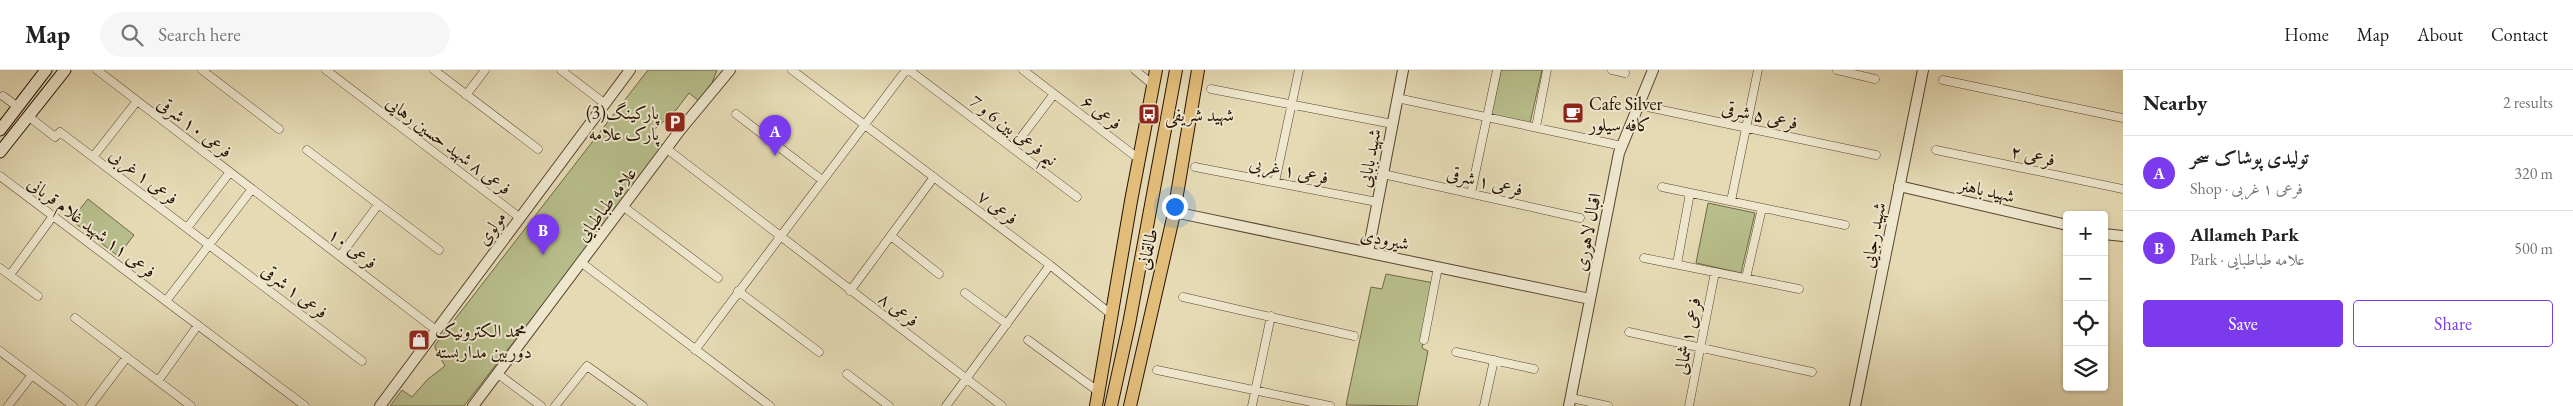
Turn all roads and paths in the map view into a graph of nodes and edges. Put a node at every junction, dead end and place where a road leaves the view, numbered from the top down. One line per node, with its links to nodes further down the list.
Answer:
1 (46, 70): 45 (main road)
2 (65, 70): 47 (main road)
3 (97, 70): 41 (street, فرعی ۱۰ شرقی)
4 (202, 70): 29 (street)
5 (326, 70): 31 (street, فرعی ۸ شهید حسین رهایی)
6 (342, 70): 31 (street)
7 (434, 70): 38 (street)
8 (485, 70): 38 (street)
9 (560, 70): 42 (street)
10 (630, 70): 42 (street, مولوی)
11 (725, 70): 33 (street)
12 (730, 70): 33 (street, علامه طباطبایی)
13 (792, 70): 50 (street, فرعی ۷)
14 (907, 70): 50 (street); 57 (street, نیم فرعی بین 6 و 7)
15 (1023, 70): 37 (street, فرعی ۶)
16 (1135, 70): 35 (street)
17 (1156, 70): 35 (main road)
18 (1176, 70): 163 (main road, طالقانی)
19 (1198, 70): 85 (main road, طالقانی)
20 (1299, 70): 43 (street)
21 (1403, 70): 40 (street, شهید بابایی)
22 (1497, 70): 48 (street)
23 (1547, 70): 52 (street)
24 (1612, 70): 30 (street)
25 (1653, 70): 44 (street, اقبال لاهوری)
26 (1758, 70): 53 (street)
27 (1836, 70): 32 (street)
28 (1923, 70): 73 (street, شهید رجایی)
29 (211, 73): 54 (street)
30 (1625, 73)
31 (337, 78): 87 (street, فرعی ۸ شهید حسین رهایی)
32 (1875, 79)
33 (721, 80): 60 (street, علامه طباطبایی)
34 (1943, 80): 49 (street)
35 (1153, 85): 65 (main road)
36 (1210, 89): 43 (street)
37 (1054, 94): 57 (street); 65 (street, فرعی ۶)
38 (466, 95): 58 (street)
39 (3, 96): 45 (street)
40 (1398, 98): 48 (street); 51 (street, شهید بابایی)
41 (137, 101): 64 (street); 67 (street, فرعی ۱۰ شرقی)
42 (604, 103): 87 (street, مولوی)
43 (1292, 104): 51 (street); 72 (street)
44 (1638, 105): 53 (street, فرعی ۵ شرقی); 56 (street, اقبال لاهوری)
45 (18, 107): 55 (main road)
46 (736, 114): 71 (street)
47 (28, 116): 62 (main road); 64 (street, فرعی ۱ غربی)
48 (1488, 117): 52 (street); 77 (street)
49 (2123, 118)
50 (866, 124): 70 (street, فرعی ۷); 71 (street)
51 (1393, 124): 68 (street, شهید بابایی)
52 (1536, 127): 56 (street)
53 (1746, 127): 63 (street, فرعی ۵ شرقی); 80 (street)
54 (279, 129)
55 (0, 130)
56 (1622, 146): 117 (street, اقبال لاهوری)
57 (1013, 148): 79 (street, نیم فرعی بین 6 و 7)
58 (538, 149)
59 (307, 150): 82 (street)
60 (667, 150): 83 (street, علامه طباطبایی); 93 (street, فرعی ۸)
61 (1936, 150): 76 (street, فرعی ۲)
62 (0, 152)
63 (1876, 155)
64 (93, 157): 91 (street, فرعی ۱ غربی)
65 (1139, 159): 119 (main road)
66 (1195, 167): 72 (street, فرعی ۱ غربی)
67 (230, 172): 75 (street, فرعی ۱۰ شرقی); 91 (street)
68 (1383, 174): 77 (street, فرعی ۱ شرقی); 81 (street, شهید بابایی)
69 (0, 176): 86 (street, فرعی ۱۱ شهید غلام قربانی)
70 (934, 177): 94 (street); 102 (street, فرعی ۷)
71 (822, 180): 93 (street)
72 (1275, 182): 81 (street, فرعی ۱ غربی)
73 (1899, 186): 90 (street, شهید باهنر); 170 (street, شهید رجایی)
74 (1662, 187): 78 (street)
75 (252, 189): 96 (street); 99 (street, فرعی ۱۰)
76 (2123, 189)
77 (1472, 193): 88 (street, فرعی ۱ شرقی)
78 (1690, 193): 80 (street); 103 (street)
79 (1077, 197)
80 (1731, 201): 84 (street)
81 (1377, 202): 98 (street, شهید بابایی)
82 (378, 205): 97 (street); 99 (street)
83 (624, 207): 101 (street, علامه طباطبایی); 109 (street)
84 (1762, 208): 89 (street); 110 (street)
85 (1174, 212): 98 (street, شیرودی); 164 (main road, طالقانی)
86 (53, 216): 108 (street); 118 (street, فرعی ۱۱ شهید غلام قربانی)
87 (519, 217): 124 (street, مولوی)
88 (1580, 218)
89 (1845, 224)
90 (2063, 224)
91 (187, 228): 96 (street, فرعی ۱ غربی)
92 (2108, 234): 95 (street)
93 (779, 236): 112 (street); 113 (street, فرعی ۸)
94 (891, 236): 107 (street); 113 (street)
95 (2123, 236)
96 (210, 245): 118 (street); 136 (street, فرعی ۱ شرقی)
97 (439, 250)
98 (1368, 252): 104 (street, شیرودی)
99 (340, 256): 124 (street, فرعی ۱۰)
100 (1644, 258): 103 (street)
101 (582, 263): 130 (street); 140 (street, علامه طباطبایی)
102 (1050, 264): 119 (street, فرعی ۷); 122 (street)
103 (1677, 264): 106 (street)
104 (1438, 267): 117 (street, شیرودی); 128 (street)
105 (0, 268): 108 (street)
106 (1715, 272): 110 (street); 129 (street, فرعی ۱ شمالی)
107 (939, 274)
108 (10, 275): 115 (street)
109 (718, 278)
110 (1746, 278): 111 (street)
111 (1798, 289)
112 (738, 291): 130 (street); 132 (street)
113 (850, 291): 143 (street, فرعی ۸)
114 (965, 293): 122 (street)
115 (38, 296)
116 (1183, 296): 120 (street)
117 (1590, 299): 147 (street, اقبال لاهوری)
118 (166, 302): 123 (street, فرعی ۱۱ شهید غلام قربانی)
119 (1112, 315): 146 (main road)
120 (1271, 316): 126 (street); 145 (street)
121 (75, 318): 134 (street)
122 (1007, 324): 143 (street)
123 (198, 325): 144 (street); 152 (street, فرعی ۱۱ شهید غلام قربانی)
124 (436, 330): 153 (street, مولوی)
125 (1629, 332): 129 (street)
126 (1354, 336)
127 (1028, 340): 146 (street)
128 (1424, 340)
129 (1700, 348): 139 (street); 169 (street, فرعی ۱ شمالی)
130 (695, 350): 158 (street)
131 (0, 351): 142 (street)
132 (819, 352)
133 (1456, 352): 135 (street)
134 (127, 358): 144 (street); 150 (street)
135 (1494, 360): 137 (street); 167 (street)
136 (362, 361)
137 (1534, 368)
138 (1157, 370): 145 (street)
139 (1812, 372)
140 (498, 374): 154 (street, علامه طباطبایی); 155 (street)
141 (847, 374): 159 (street)
142 (32, 375): 148 (street); 149 (street)
143 (967, 379): 160 (street); 161 (street, فرعی ۸)
144 (158, 381): 151 (street)
145 (1256, 391): 165 (street); 166 (street)
146 (1099, 392): 162 (main road)
147 (1570, 402): 168 (street)
148 (8, 406)
149 (73, 406)
150 (90, 406)
151 (191, 406)
152 (305, 406)
153 (380, 406)
154 (473, 406)
155 (541, 406)
156 (555, 406): 157 (street)
157 (643, 406)
158 (770, 406)
159 (889, 406)
160 (946, 406)
161 (1002, 406)
162 (1096, 406)
163 (1111, 406)
164 (1130, 406)
165 (1252, 406)
166 (1330, 406)
167 (1484, 406)
168 (1608, 406)
169 (1689, 406)
170 (1855, 406)

